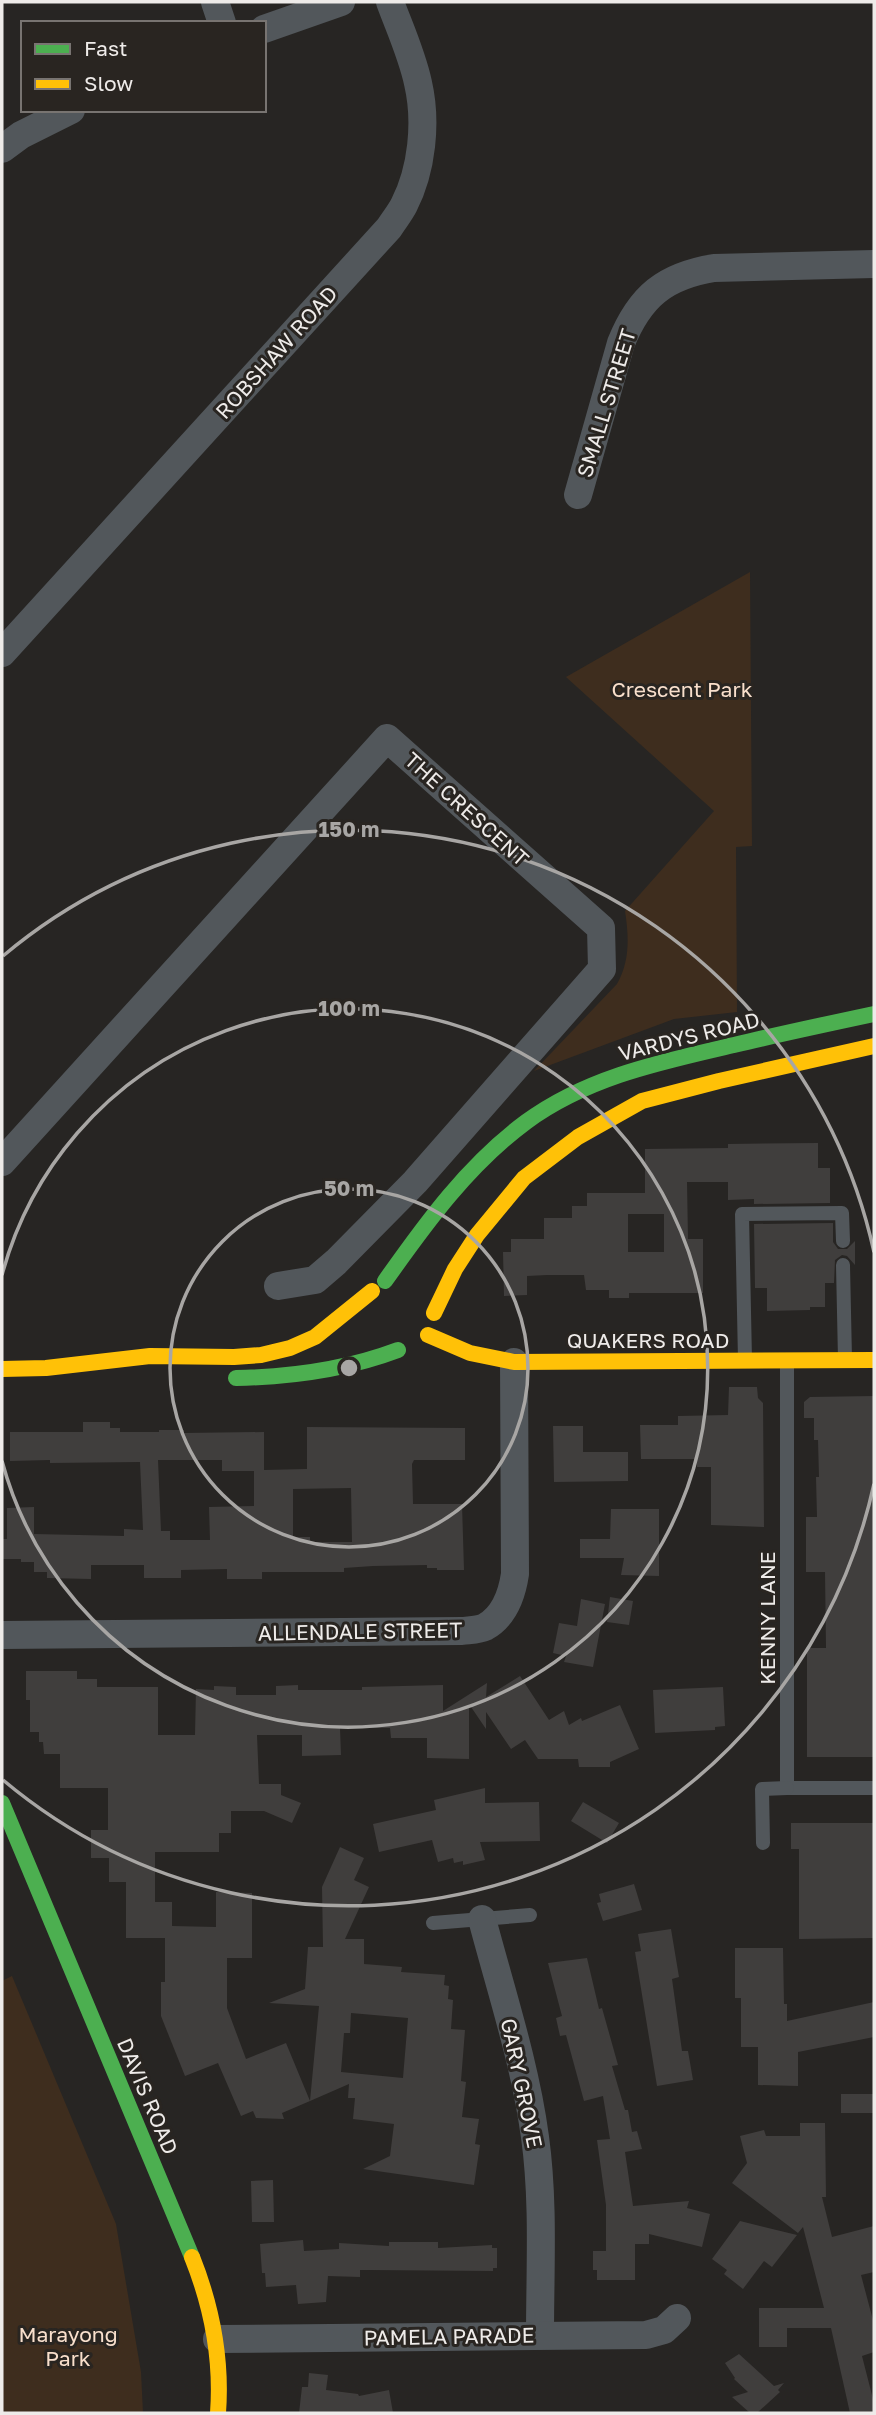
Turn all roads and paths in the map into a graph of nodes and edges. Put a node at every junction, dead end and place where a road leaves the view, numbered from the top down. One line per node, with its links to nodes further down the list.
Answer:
1 (215, 2): 4 (street)
2 (341, 2): 5 (street)
3 (390, 2): 10 (street, ROBSHAW ROAD)
4 (221, 21)
5 (266, 28)
6 (67, 112): 7 (street)
7 (2, 149)
8 (874, 264): 9 (street, SMALL STREET)
9 (578, 495)
10 (2, 653)
11 (874, 1014): 18 (main road, VARDYS ROAD)
12 (874, 1046): 20 (main road)
13 (2, 1162): 17 (street, THE CRESCENT)
14 (843, 1241): 24 (lane)
15 (843, 1265): 26 (lane)
16 (408, 1280): 18 (main road)
17 (278, 1286)
18 (378, 1286): 21 (main road); 29 (main road)
19 (426, 1292): 20 (main road)
20 (434, 1313): 23 (main road)
21 (364, 1323)
22 (376, 1342): 23 (main road, QUAKERS ROAD)
23 (413, 1344): 28 (main road, QUAKERS ROAD); 32 (main road)
24 (745, 1360): 25 (main road, QUAKERS ROAD); 28 (main road, QUAKERS ROAD)
25 (787, 1360): 26 (main road, QUAKERS ROAD); 34 (lane, KENNY LANE)
26 (845, 1360): 27 (main road, QUAKERS ROAD)
27 (874, 1360)
28 (514, 1362): 33 (street, ALLENDALE STREET)
29 (46, 1368): 30 (main road); 31 (main road)
30 (2, 1369)
31 (124, 1376)
32 (225, 1378)
33 (2, 1635)
34 (787, 1788): 35 (lane); 37 (lane)
35 (874, 1788)
36 (2, 1803): 43 (main road, DAVIS ROAD)
37 (763, 1843)
38 (530, 1915): 39 (lane)
39 (482, 1919): 40 (lane); 42 (street, GARY GROVE)
40 (433, 1923)
41 (677, 2318): 42 (street, PAMELA PARADE)
42 (540, 2335): 43 (street, PAMELA PARADE)
43 (217, 2339): 44 (main road, DAVIS ROAD)
44 (218, 2413)

